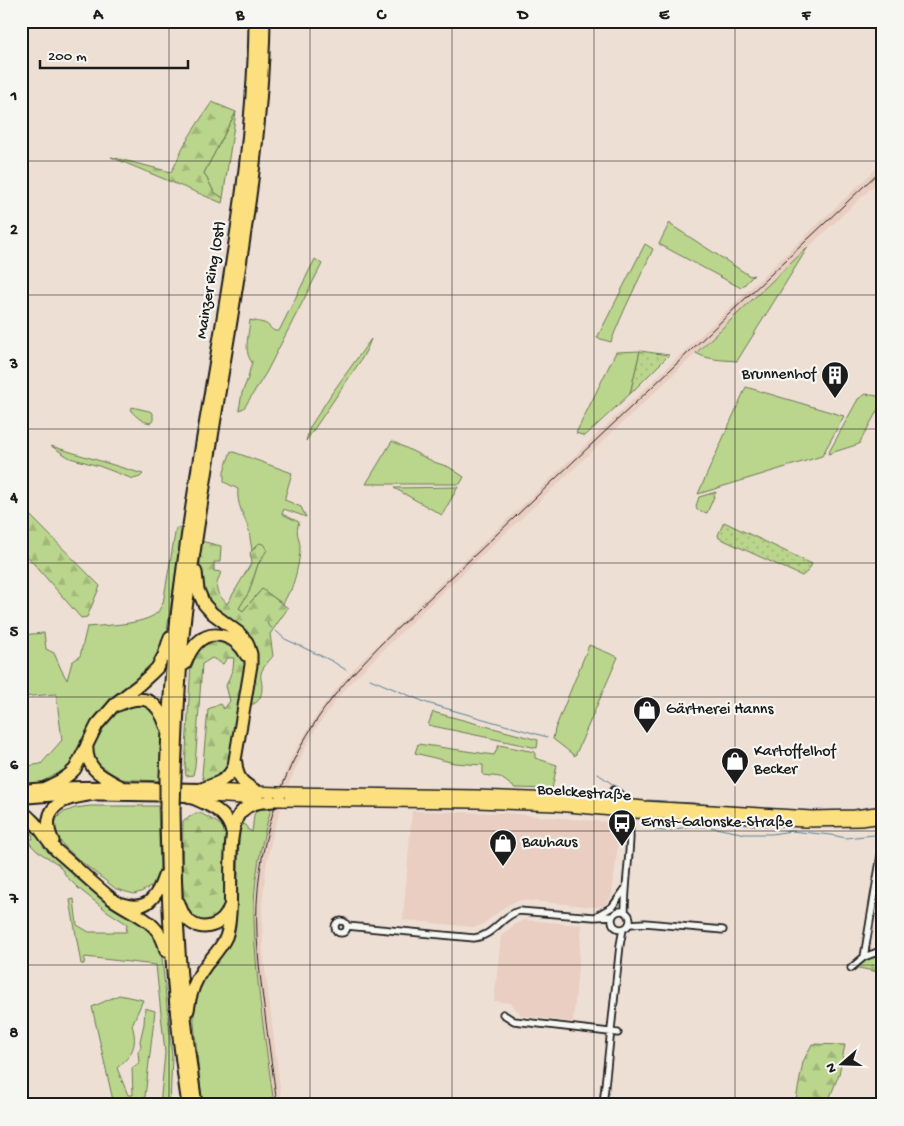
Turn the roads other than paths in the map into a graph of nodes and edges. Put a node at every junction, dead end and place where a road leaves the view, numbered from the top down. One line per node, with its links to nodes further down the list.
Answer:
1 (255, 21): 4 (highway, Mainzer Ring (Ost))
2 (264, 21): 3 (highway, Mainzer Ring (Ost))
3 (195, 543): 5 (highway); 6 (highway)
4 (177, 617): 7 (highway); 8 (highway)
5 (250, 676): 6 (highway); 10 (highway)
6 (179, 692): 11 (highway)
7 (109, 711): 8 (highway); 9 (highway)
8 (168, 732): 11 (highway)
9 (88, 740): 12 (highway); 13 (highway)
10 (236, 761): 14 (highway); 17 (highway)
11 (170, 776): 29 (highway, bridge)
12 (120, 786): 13 (highway); 14 (highway)
13 (45, 788): 15 (highway)
14 (201, 789): 17 (main road)
15 (21, 790)
16 (614, 790): 22 (street)
17 (256, 791): 20 (main road)
18 (94, 794): 19 (highway); 21 (highway); 28 (highway)
19 (188, 796): 20 (main road); 26 (highway)
20 (280, 796): 22 (main road, Boelckestraße); 26 (highway)
21 (21, 798)
22 (631, 809): 24 (main road, Boelckestraße); 25 (main road, Boelckestraße); 30 (street)
23 (21, 811): 28 (highway)
24 (883, 812)
25 (883, 818)
26 (232, 835): 32 (highway)
27 (883, 843): 41 (street)
28 (64, 857): 31 (highway)
29 (171, 872): 31 (highway); 32 (highway); 43 (highway); 45 (highway)
30 (625, 888): 33 (street); 34 (street)
31 (119, 903): 43 (highway)
32 (230, 904): 45 (highway)
33 (623, 911): 35 (street); 36 (street)
34 (594, 917): 35 (street); 37 (street)
35 (613, 919): 38 (street)
36 (630, 921): 38 (street); 39 (street)
37 (347, 926)
38 (621, 929): 46 (street)
39 (723, 930)
40 (883, 950): 41 (street)
41 (864, 957): 42 (street)
42 (851, 968)
43 (173, 987): 48 (highway)
44 (503, 1014): 46 (street)
45 (186, 1032): 49 (highway)
46 (610, 1032): 47 (street); 50 (street)
47 (618, 1033)
48 (188, 1105)
49 (196, 1105)
50 (603, 1105)

